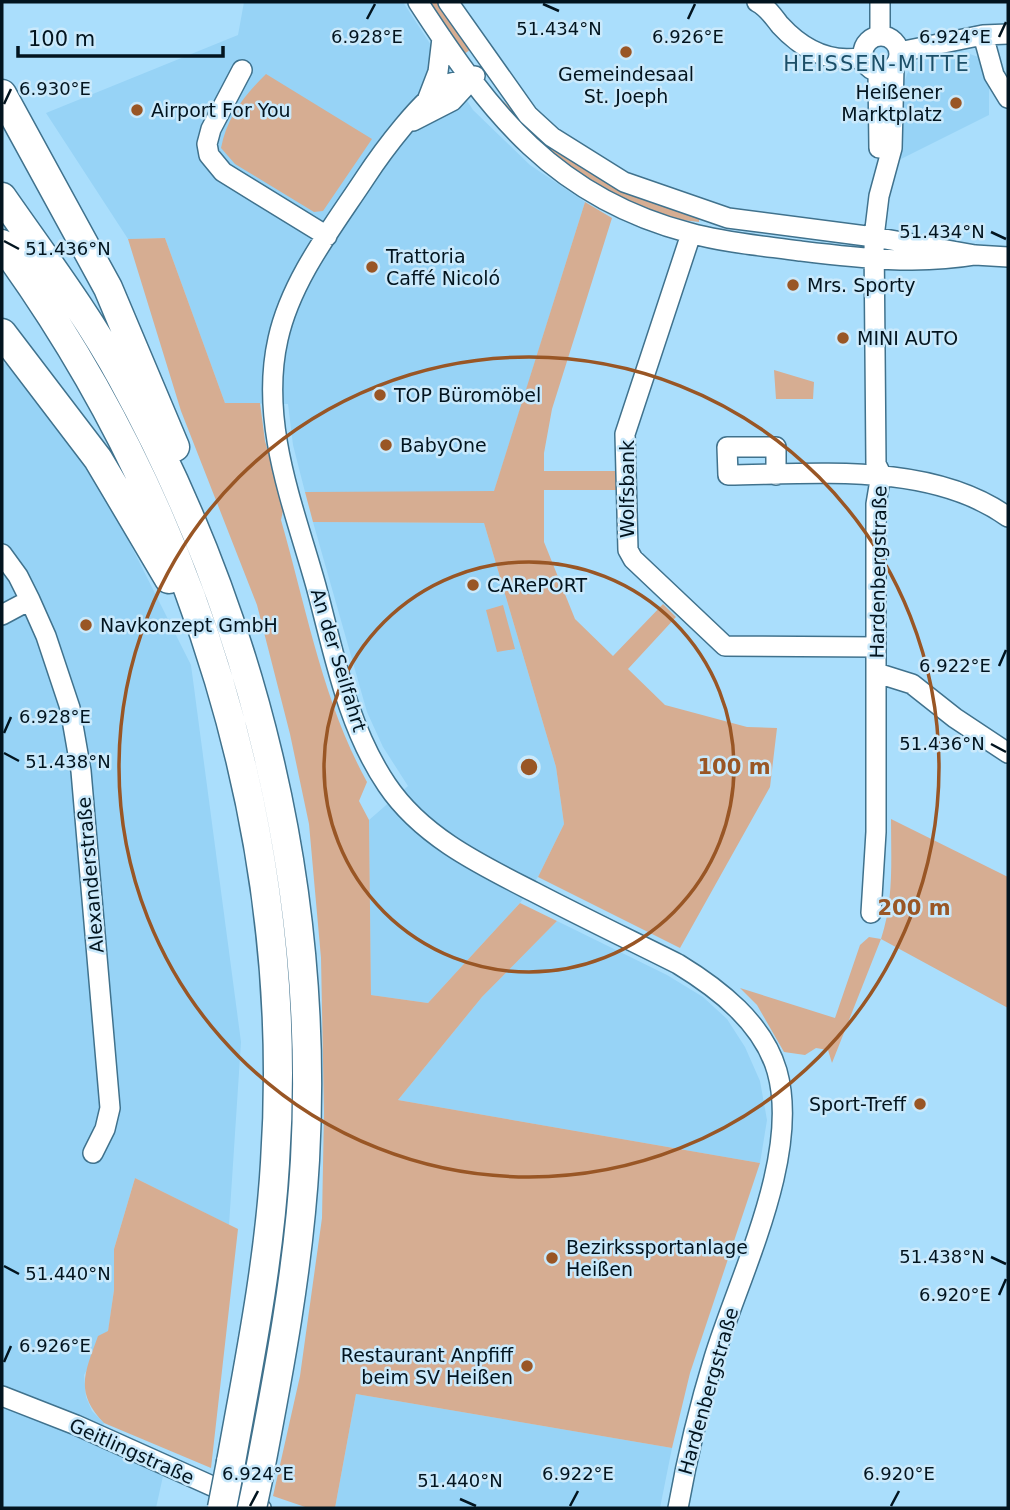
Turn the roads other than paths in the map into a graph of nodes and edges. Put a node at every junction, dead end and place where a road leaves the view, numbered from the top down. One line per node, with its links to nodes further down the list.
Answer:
1 (418, 2): 8 (street)
2 (448, 2): 11 (street)
3 (757, 2): 9 (street)
4 (880, 2): 7 (street)
5 (1008, 34): 6 (street)
6 (983, 35): 10 (street); 16 (street)
7 (880, 36): 9 (street); 10 (street)
8 (442, 38): 13 (street); 15 (street)
9 (863, 57): 10 (street)
10 (891, 63): 21 (street, Hardenbergstraße)
11 (490, 65): 13 (street, An der Seilfahrt); 21 (street)
12 (242, 70): 20 (street)
13 (470, 80): 15 (street, An der Seilfahrt); 17 (street, An der Seilfahrt); 19 (street)
14 (2, 94): 35 (highway)
15 (428, 98): 17 (street, An der Seilfahrt)
16 (1008, 98)
17 (410, 122): 20 (street, An der Seilfahrt)
18 (2, 197): 35 (highway)
19 (691, 233): 25 (street); 34 (street, Wolfsbank)
20 (327, 236): 39 (street, An der Seilfahrt)
21 (874, 237): 23 (street); 25 (street, Hardenbergstraße)
22 (2, 244): 33 (highway)
23 (975, 255): 24 (street); 25 (street)
24 (1008, 257)
25 (874, 258): 27 (street, Hardenbergstraße)
26 (2, 333): 33 (highway)
27 (881, 474): 28 (street); 29 (street); 34 (street, Hardenbergstraße)
28 (776, 475)
29 (1008, 517)
30 (2, 554): 31 (street, Alexanderstraße)
31 (30, 600): 32 (street); 40 (street, Alexanderstraße)
32 (2, 615)
33 (209, 647): 42 (highway, bridge)
34 (876, 648): 36 (street, Hardenbergstraße)
35 (243, 662): 43 (highway, bridge)
36 (877, 673): 37 (street); 38 (street, Hardenbergstraße)
37 (1008, 753)
38 (871, 914)
39 (776, 1071): 45 (street, Hardenbergstraße)
40 (93, 1153)
41 (2, 1396): 44 (street, Geitlingstraße)
42 (222, 1508)
43 (252, 1508)
44 (261, 1508)
45 (678, 1508)

